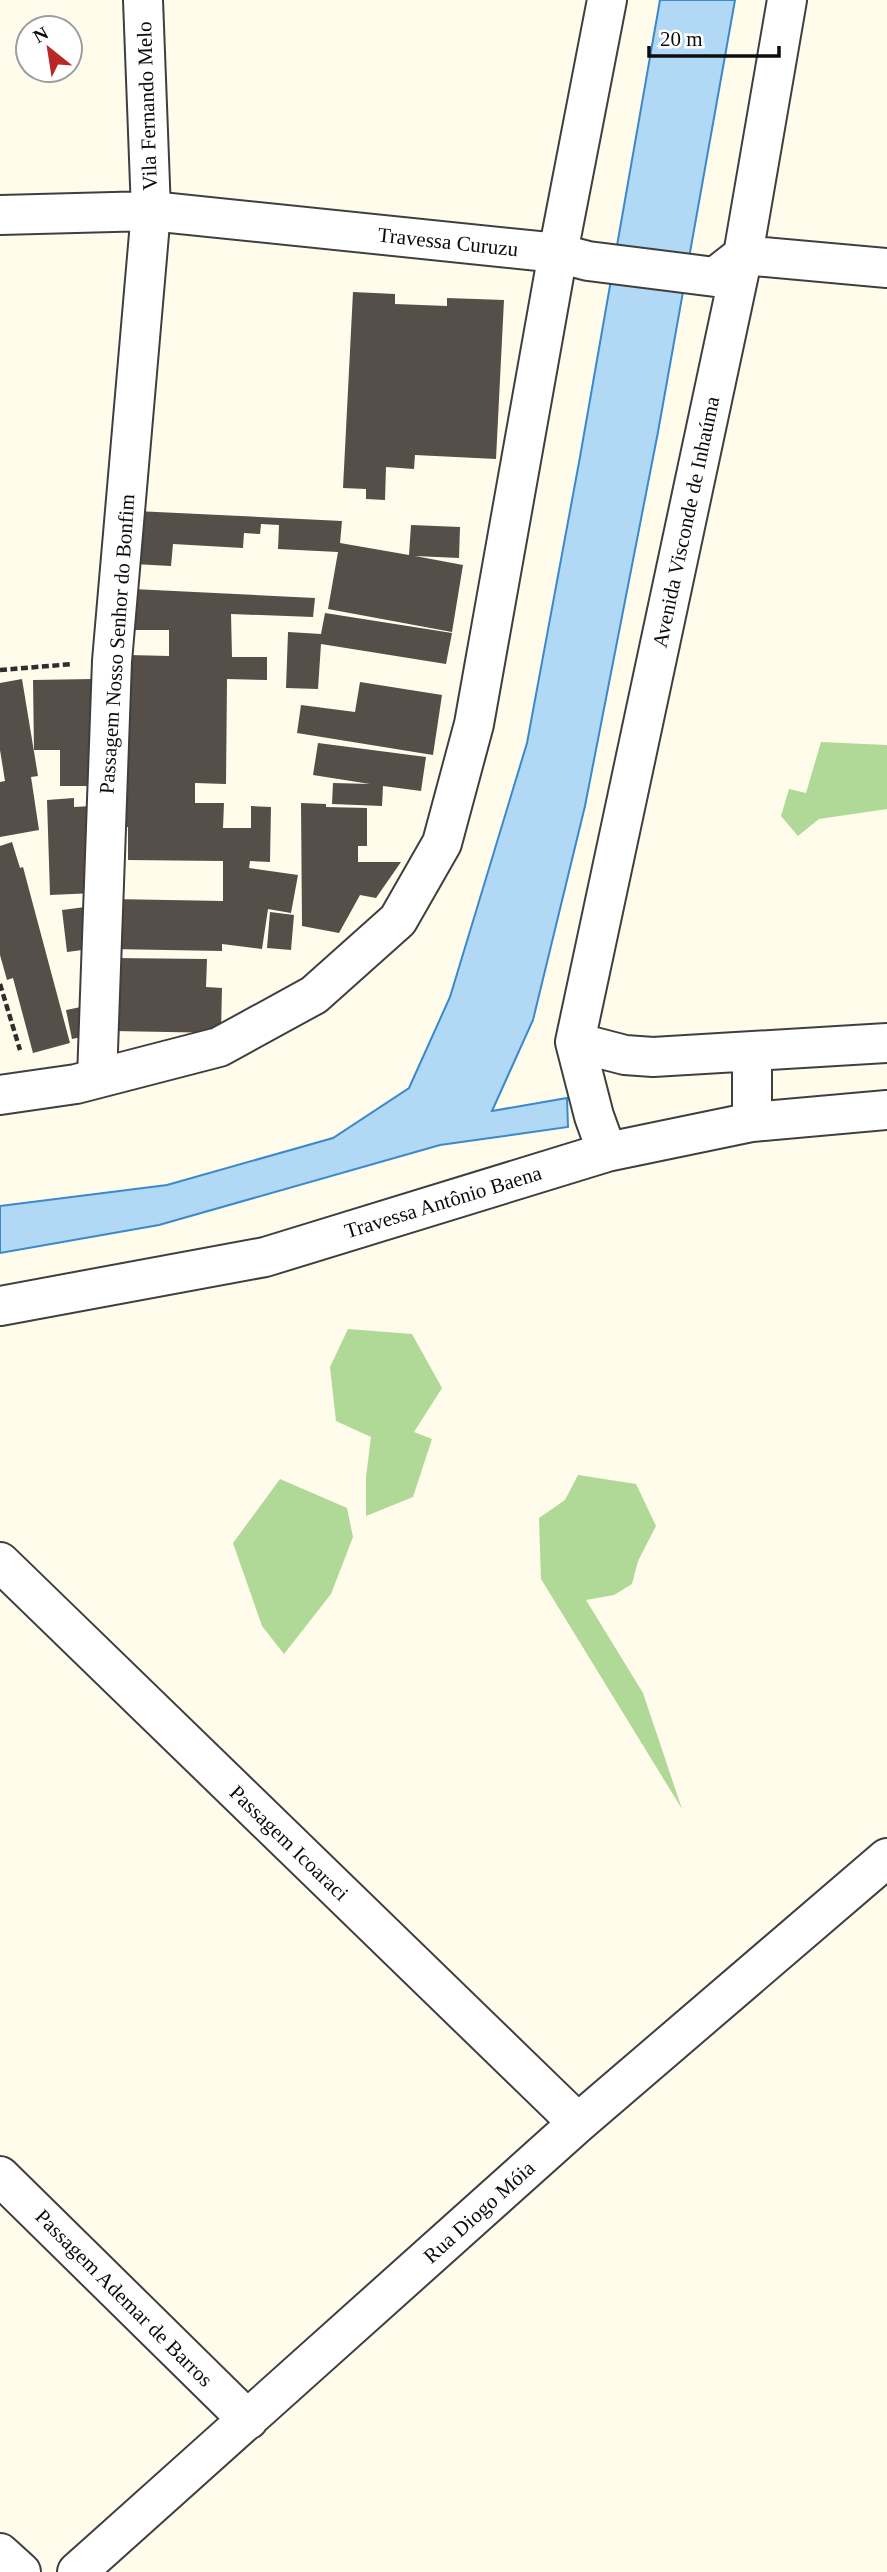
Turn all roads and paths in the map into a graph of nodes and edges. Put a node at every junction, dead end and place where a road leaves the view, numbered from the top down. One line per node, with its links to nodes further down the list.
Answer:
1 (143, 0): 4 (street, Vila Fernando Melo)
2 (607, 0): 6 (street)
3 (787, 0): 7 (street, Avenida Visconde de Inhaúma)
4 (151, 211): 5 (street, Travessa Curuzu); 6 (street, Travessa Curuzu); 9 (street, Passagem Nosso Senhor do Bonfim)
5 (0, 215)
6 (573, 257): 7 (street, Travessa Curuzu); 15 (street)
7 (729, 266): 8 (street, Travessa Curuzu); 12 (street, Avenida Visconde de Inhaúma)
8 (887, 268)
9 (112, 661): 10 (path); 15 (street, Passagem Nosso Senhor do Bonfim)
10 (0, 670)
11 (0, 984): 16 (path)
12 (575, 1042): 14 (street); 19 (street)
13 (887, 1044): 14 (street)
14 (752, 1052): 18 (street)
15 (97, 1078): 16 (street)
16 (16, 1092)
17 (887, 1110): 18 (street, Travessa Antônio Baena)
18 (752, 1122): 19 (street, Travessa Antônio Baena)
19 (607, 1152): 20 (street, Travessa Antônio Baena)
20 (0, 1306)
21 (0, 1562): 23 (street, Passagem Icoaraci)
22 (887, 1858): 23 (street, Rua Diogo Móia)
23 (578, 2123): 25 (street, Rua Diogo Móia)
24 (0, 2176): 25 (street, Passagem Ademar de Barros)
25 (248, 2420): 28 (street, Rua Diogo Móia)
26 (0, 2553): 27 (street)
27 (21, 2572)
28 (77, 2572)

